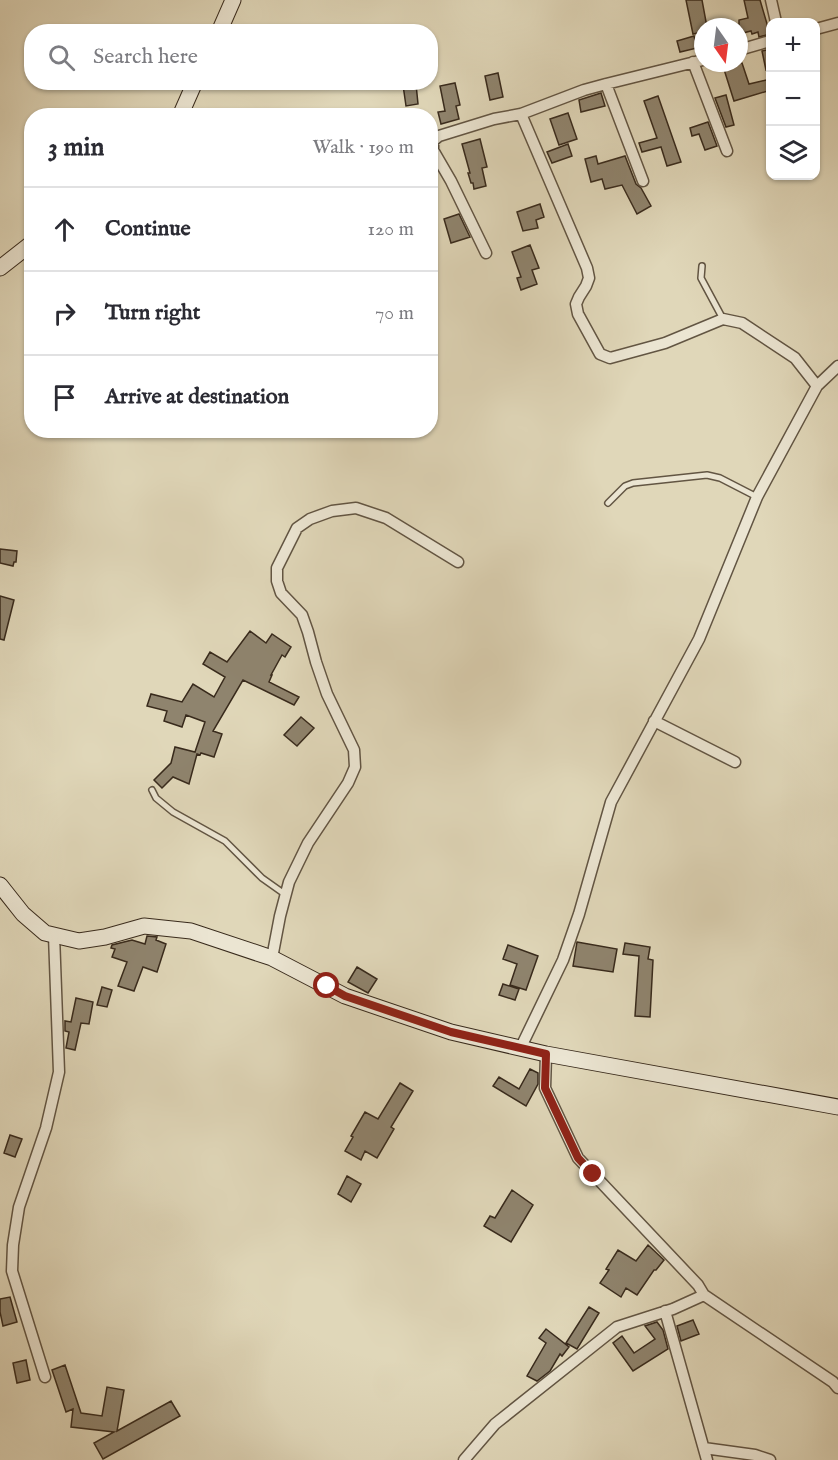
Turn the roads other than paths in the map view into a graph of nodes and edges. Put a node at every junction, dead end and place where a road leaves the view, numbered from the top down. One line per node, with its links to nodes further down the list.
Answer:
1 (233, 0): 5 (street)
2 (771, 0): 3 (street)
3 (775, 18)
4 (838, 23): 6 (street)
5 (222, 24)
6 (820, 28)
7 (766, 42): 8 (street)
8 (748, 47)
9 (694, 62): 11 (street)
10 (702, 72): 16 (street)
11 (606, 84): 14 (street); 18 (street)
12 (191, 90): 13 (street)
13 (184, 108)
14 (521, 114): 15 (street); 23 (street)
15 (438, 137)
16 (727, 151)
17 (438, 157): 20 (street)
18 (643, 181)
19 (24, 249): 22 (street)
20 (486, 253)
21 (702, 266): 23 (lane)
22 (0, 268)
23 (723, 320): 25 (street)
24 (838, 366): 25 (street)
25 (817, 386): 26 (street)
26 (757, 497): 27 (lane); 29 (street)
27 (608, 503)
28 (458, 562): 33 (street)
29 (654, 721): 30 (street); 36 (street)
30 (735, 762)
31 (152, 790): 33 (lane)
32 (0, 885): 34 (street)
33 (286, 895): 35 (street)
34 (54, 935): 35 (street); 41 (street)
35 (272, 958): 36 (street)
36 (520, 1048): 37 (street)
37 (546, 1054): 38 (street); 39 (street)
38 (838, 1107)
39 (704, 1295): 40 (street); 42 (street)
40 (665, 1311): 43 (street); 44 (street)
41 (45, 1377)
42 (838, 1388)
43 (704, 1448): 45 (street); 46 (street)
44 (464, 1460)
45 (707, 1460)
46 (770, 1460)

